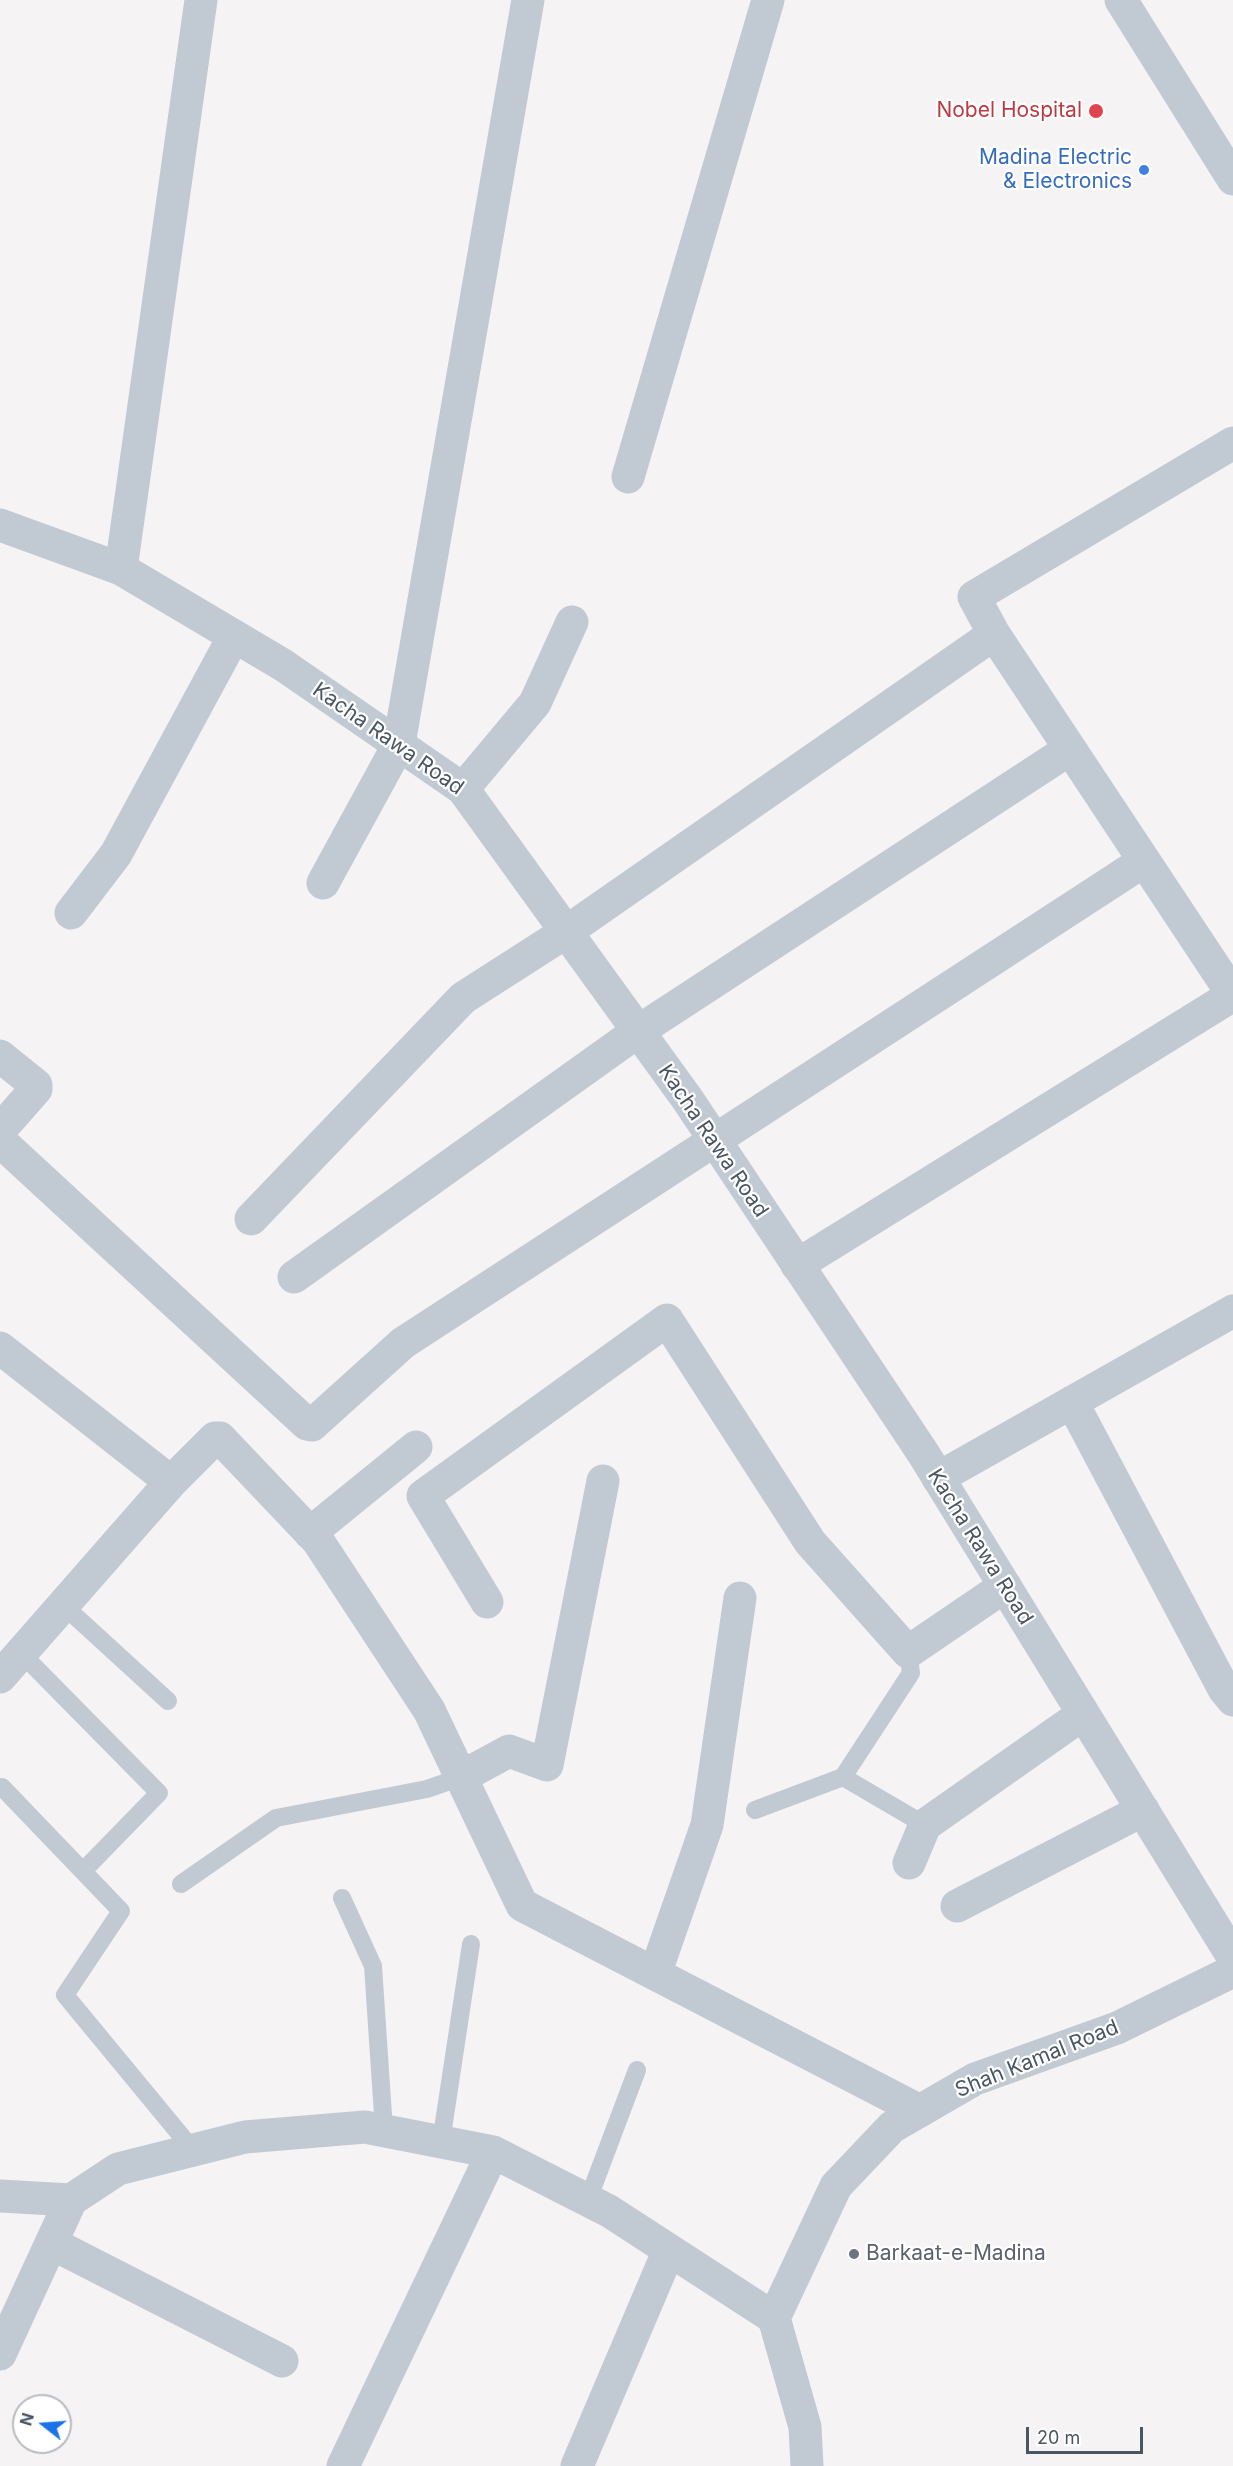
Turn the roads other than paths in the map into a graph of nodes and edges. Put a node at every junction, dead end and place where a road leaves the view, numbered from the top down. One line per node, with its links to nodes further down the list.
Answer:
1 (201, 0): 9 (street)
2 (528, 0): 13 (street)
3 (768, 0): 7 (street)
4 (1121, 0): 5 (street)
5 (1233, 179)
6 (1233, 443): 11 (street)
7 (628, 477)
8 (0, 525): 9 (street, Kacha Rawa Road)
9 (121, 569): 12 (street, Kacha Rawa Road)
10 (572, 622): 15 (street)
11 (994, 634): 14 (street); 19 (street)
12 (234, 636): 13 (street, Kacha Rawa Road); 18 (street)
13 (399, 744): 15 (street, Kacha Rawa Road); 17 (street)
14 (1070, 749): 16 (street); 21 (street)
15 (464, 789): 19 (street, Kacha Rawa Road)
16 (1144, 861): 20 (street); 25 (street)
17 (323, 883)
18 (71, 913)
19 (566, 932): 21 (street, Kacha Rawa Road); 26 (street)
20 (1233, 995): 27 (street)
21 (637, 1032): 25 (street, Kacha Rawa Road); 28 (street)
22 (0, 1056): 23 (street)
23 (0, 1130)
24 (0, 1141): 25 (street)
25 (715, 1141): 27 (street, Kacha Rawa Road)
26 (251, 1219)
27 (797, 1265): 33 (street, Kacha Rawa Road)
28 (294, 1277)
29 (1233, 1311): 31 (street)
30 (0, 1348): 35 (street)
31 (1072, 1402): 33 (street); 44 (street)
32 (416, 1447): 36 (street)
33 (938, 1478): 37 (street, Kacha Rawa Road)
34 (603, 1481): 48 (street)
35 (171, 1482): 36 (street); 40 (street)
36 (310, 1533): 48 (street)
37 (1005, 1586): 41 (street); 46 (street, Kacha Rawa Road)
38 (740, 1598): 61 (street)
39 (487, 1602): 41 (street)
40 (63, 1605): 42 (street); 45 (lane)
41 (908, 1652): 47 (lane)
42 (21, 1653): 43 (street); 54 (lane)
43 (0, 1677)
44 (1230, 1691)
45 (168, 1701)
46 (1083, 1714): 51 (street, Kacha Rawa Road); 52 (street)
47 (843, 1777): 50 (lane); 52 (lane)
48 (461, 1778): 55 (lane); 61 (street)
49 (2, 1787): 54 (lane)
50 (755, 1810)
51 (1143, 1810): 57 (street); 59 (street, Kacha Rawa Road)
52 (926, 1825): 53 (street)
53 (909, 1863)
54 (83, 1871): 66 (lane)
55 (181, 1884)
56 (342, 1898): 64 (lane)
57 (957, 1906)
58 (471, 1944): 65 (lane)
59 (1233, 1957)
60 (1233, 1971): 63 (street, Shah Kamal Road)
61 (655, 1974): 63 (street)
62 (637, 2070): 70 (lane)
63 (920, 2111): 73 (street, Shah Kamal Road)
64 (384, 2130): 65 (street); 66 (street)
65 (441, 2142): 67 (street)
66 (193, 2150): 69 (street)
67 (493, 2152): 70 (street); 76 (street)
68 (0, 2196): 69 (street)
69 (71, 2200): 71 (street)
70 (588, 2200): 72 (street)
71 (51, 2243): 74 (street); 75 (street)
72 (669, 2250): 73 (street); 77 (street)
73 (774, 2318): 78 (street)
74 (0, 2354)
75 (282, 2361)
76 (343, 2466)
77 (577, 2466)
78 (807, 2466)

